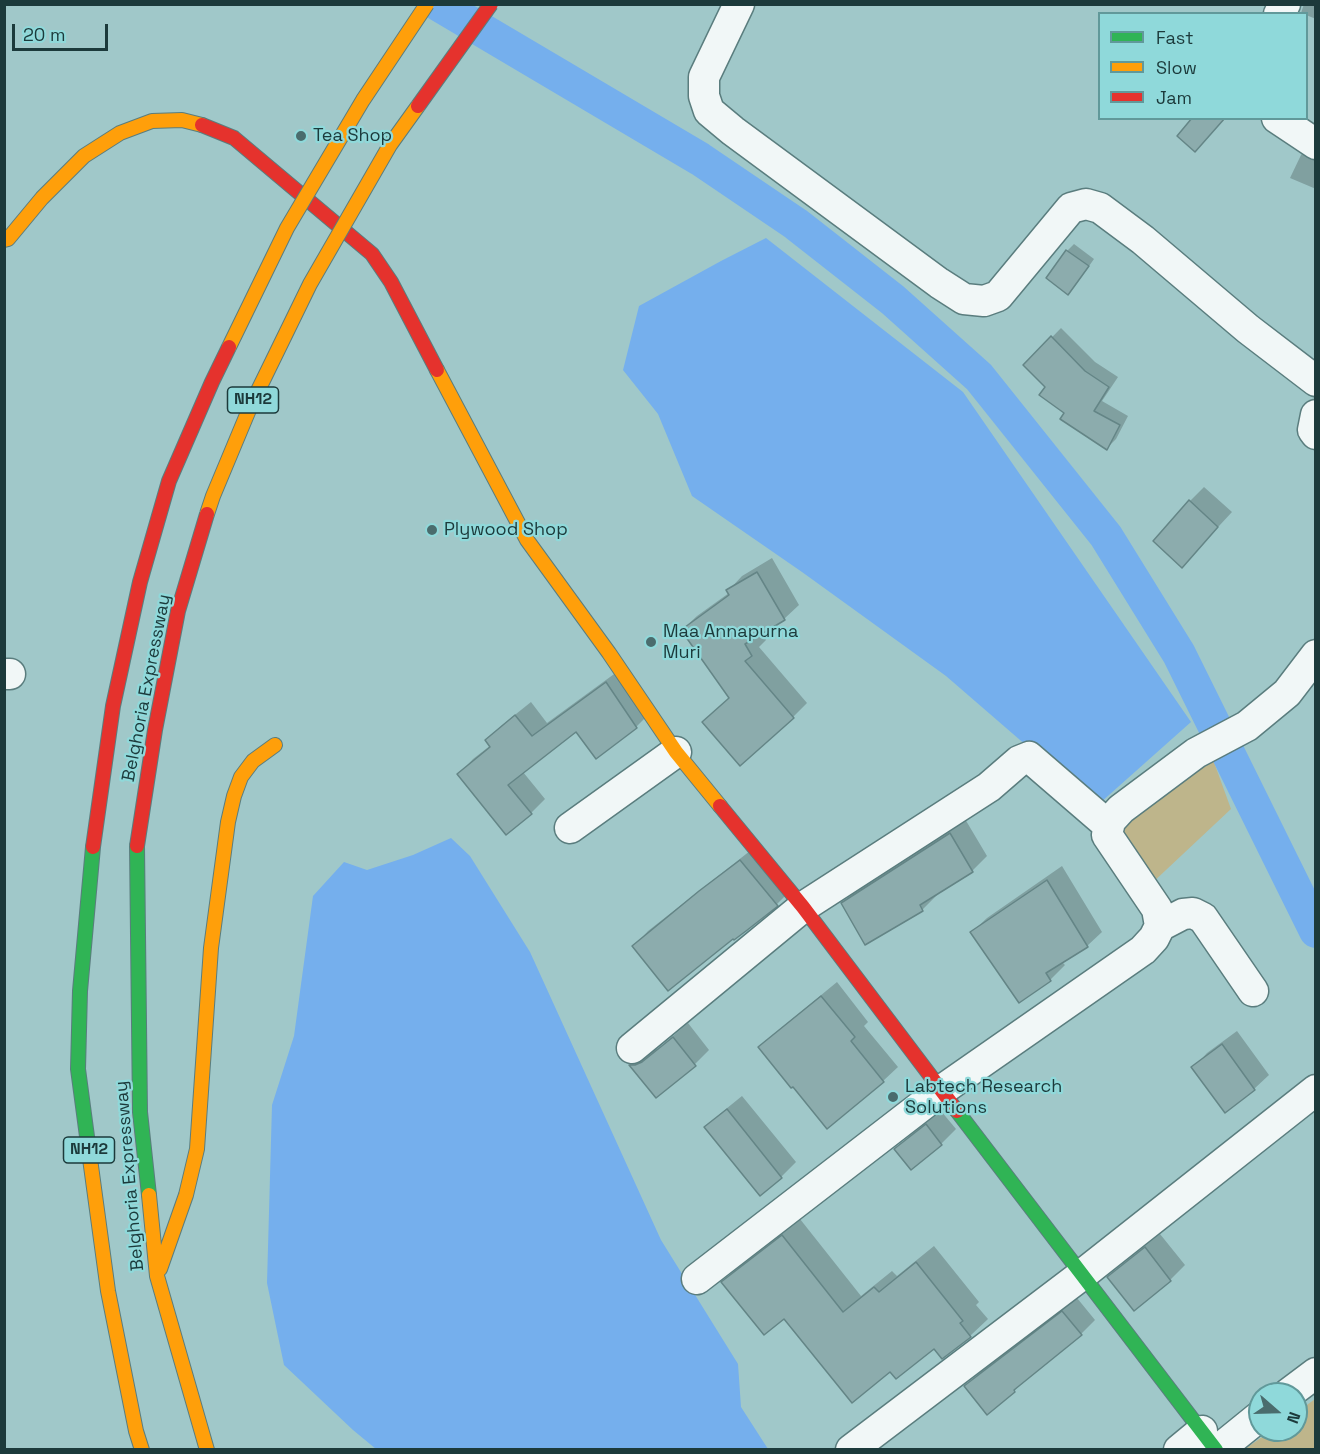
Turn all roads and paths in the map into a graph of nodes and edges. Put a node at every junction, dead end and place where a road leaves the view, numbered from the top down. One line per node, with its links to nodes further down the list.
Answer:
1 (428, 4): 24 (main road, Belghoria Expressway / NH12, bridge)
2 (491, 4): 20 (main road, Belghoria Expressway / NH12, bridge)
3 (739, 4): 7 (street)
4 (1280, 120): 5 (street)
5 (1316, 144)
6 (4, 240): 10 (main road)
7 (1316, 381)
8 (1316, 655): 11 (street)
9 (275, 745): 20 (main road)
10 (676, 752): 12 (street); 13 (main road)
11 (1109, 826): 13 (street); 14 (street)
12 (570, 828)
13 (803, 907): 16 (street); 17 (main road)
14 (1160, 926): 15 (street); 17 (street)
15 (1253, 992)
16 (632, 1048)
17 (942, 1090): 19 (main road); 21 (street)
18 (1316, 1090): 19 (street)
19 (1083, 1274): 23 (main road); 26 (street)
20 (157, 1276): 25 (main road, Belghoria Expressway / NH12)
21 (697, 1279)
22 (1248, 1423): 23 (street)
23 (1212, 1443): 27 (street)
24 (142, 1449)
25 (207, 1449)
26 (850, 1449)
27 (1179, 1449)

